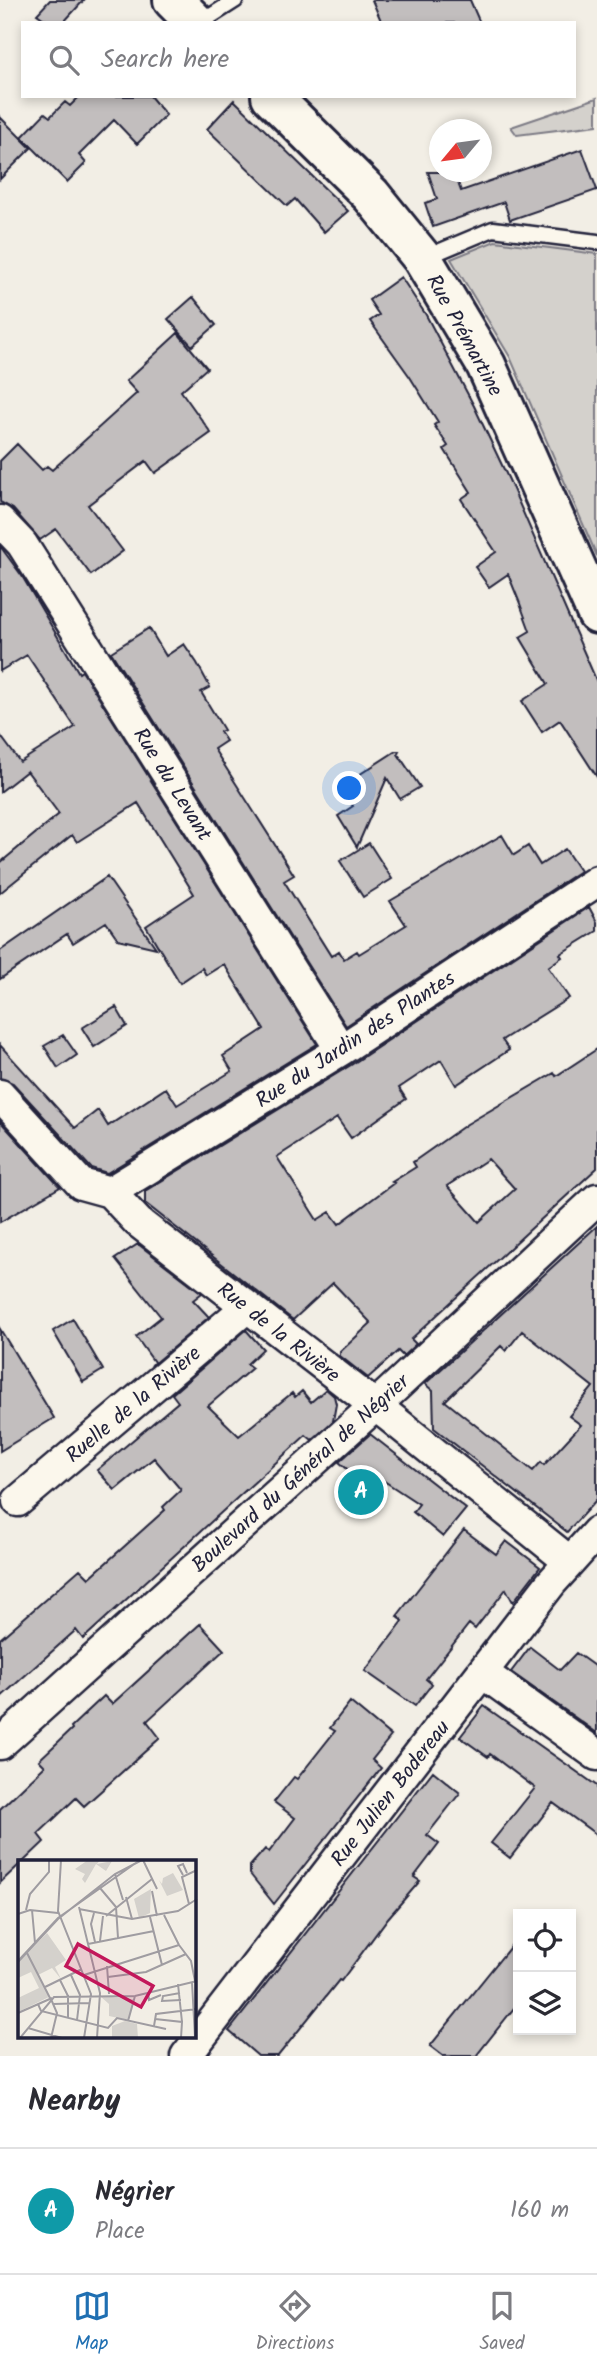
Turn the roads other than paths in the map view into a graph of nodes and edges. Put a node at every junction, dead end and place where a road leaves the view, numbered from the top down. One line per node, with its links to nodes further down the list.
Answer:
1 (173, 0): 3 (street)
2 (236, 0): 4 (lane)
3 (196, 21)
4 (201, 21)
5 (273, 98): 7 (street, Rue Prémartine)
6 (597, 242): 7 (lane)
7 (422, 258): 9 (street, Rue Prémartine)
8 (0, 521): 11 (street, Rue du Levant)
9 (597, 614)
10 (597, 881): 11 (street, Rue du Jardin des Plantes)
11 (341, 1050): 13 (street, Rue du Jardin des Plantes)
12 (0, 1095): 13 (street, Rue de la Rivière)
13 (110, 1192): 15 (street, Rue de la Rivière)
14 (597, 1199): 16 (street, Boulevard du Général de Négrier)
15 (247, 1307): 16 (street, Rue de la Rivière); 17 (street, Ruelle de la Rivière)
16 (375, 1406): 19 (street, Rue de la Rivière); 21 (street, Boulevard du Général de Négrier)
17 (18, 1501)
18 (597, 1532): 19 (street, Rue Julien Bodereau)
19 (570, 1562): 20 (street, Rue Julien Bodereau)
20 (483, 1673): 22 (street); 23 (street, Rue Julien Bodereau)
21 (0, 1744)
22 (597, 1755)
23 (186, 2056)

